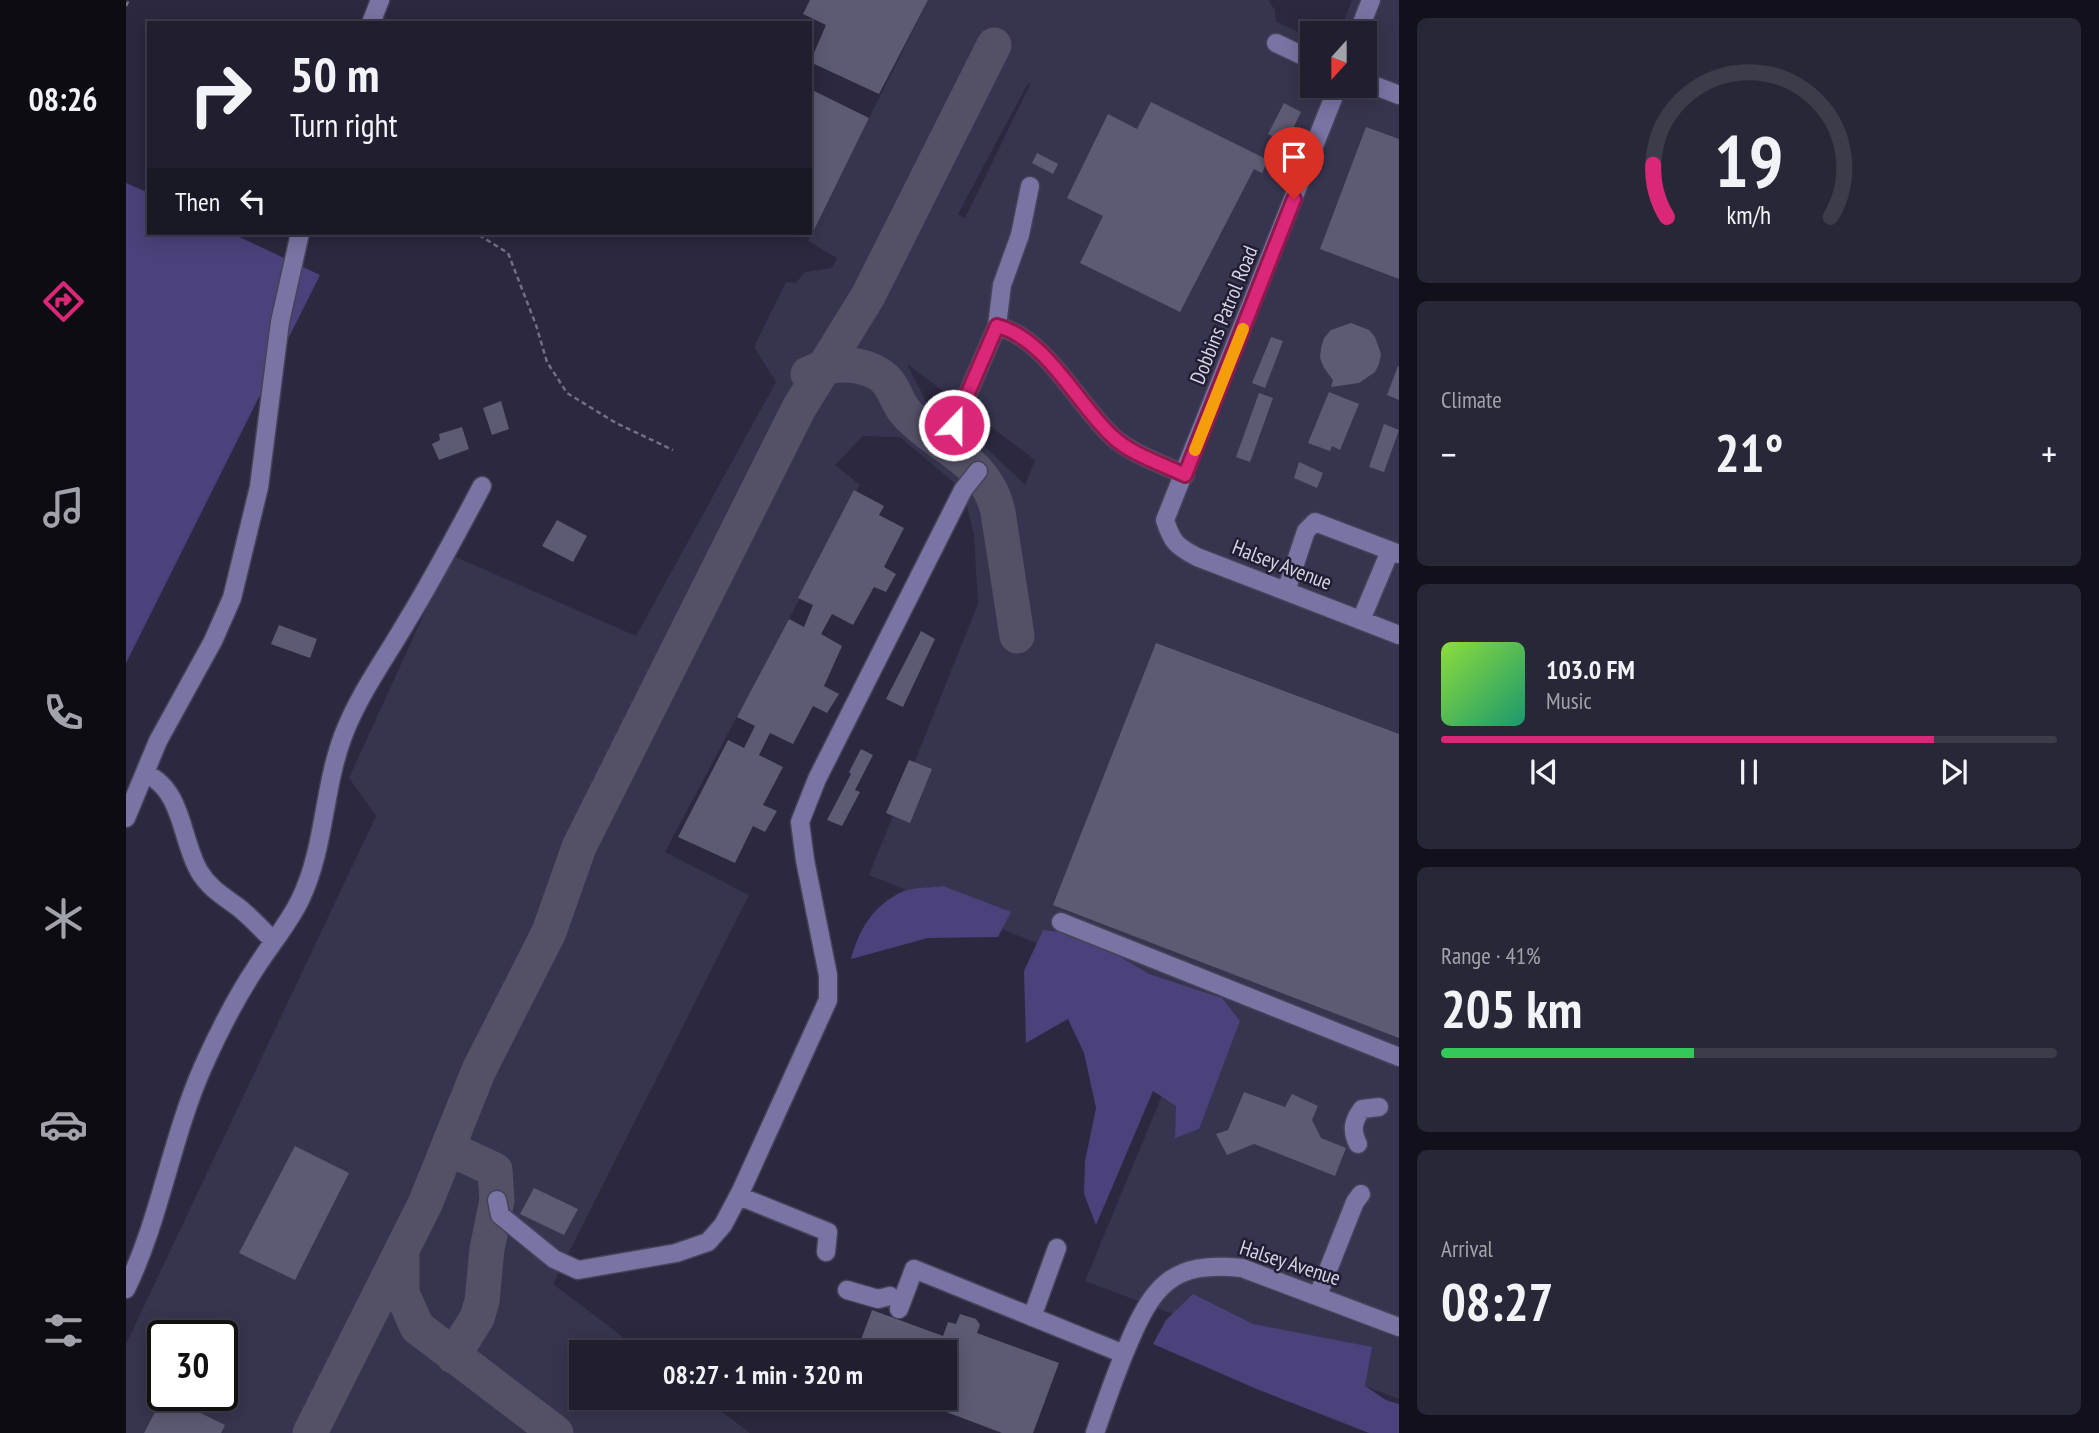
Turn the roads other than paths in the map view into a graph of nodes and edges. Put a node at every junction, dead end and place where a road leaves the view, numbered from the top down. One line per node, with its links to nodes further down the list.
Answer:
1 (380, 0): 3 (street)
2 (1371, 0): 4 (street)
3 (372, 21)
4 (1363, 21)
5 (1276, 43): 6 (street)
6 (1300, 54)
7 (1377, 87): 8 (street)
8 (1399, 95)
9 (1333, 98): 15 (street, Dobbins Patrol Road)
10 (1030, 186): 12 (street)
11 (300, 235): 22 (street)
12 (997, 326): 13 (street); 15 (street)
13 (954, 425)
14 (978, 471): 30 (street)
15 (1185, 475): 17 (street, Dobbins Patrol Road)
16 (482, 486): 25 (street)
17 (1165, 520): 19 (street, Halsey Avenue)
18 (1394, 552): 19 (street); 20 (street)
19 (1286, 591): 20 (street, Halsey Avenue)
20 (1361, 620): 21 (street, Halsey Avenue)
21 (1399, 635)
22 (146, 774): 23 (street); 25 (street)
23 (126, 818)
24 (1061, 922): 26 (street)
25 (274, 941): 34 (street)
26 (1399, 1057)
27 (1379, 1107): 28 (street)
28 (1358, 1144)
29 (1362, 1194): 36 (street)
30 (738, 1196): 31 (street); 33 (street)
31 (497, 1200)
32 (1057, 1248): 37 (street)
33 (826, 1252)
34 (126, 1289)
35 (847, 1290): 37 (street)
36 (1318, 1295): 38 (street, Halsey Avenue); 39 (street, Halsey Avenue)
37 (1032, 1317): 39 (street)
38 (1399, 1327)
39 (1124, 1354): 40 (street, Halsey Avenue)
40 (1095, 1433)

